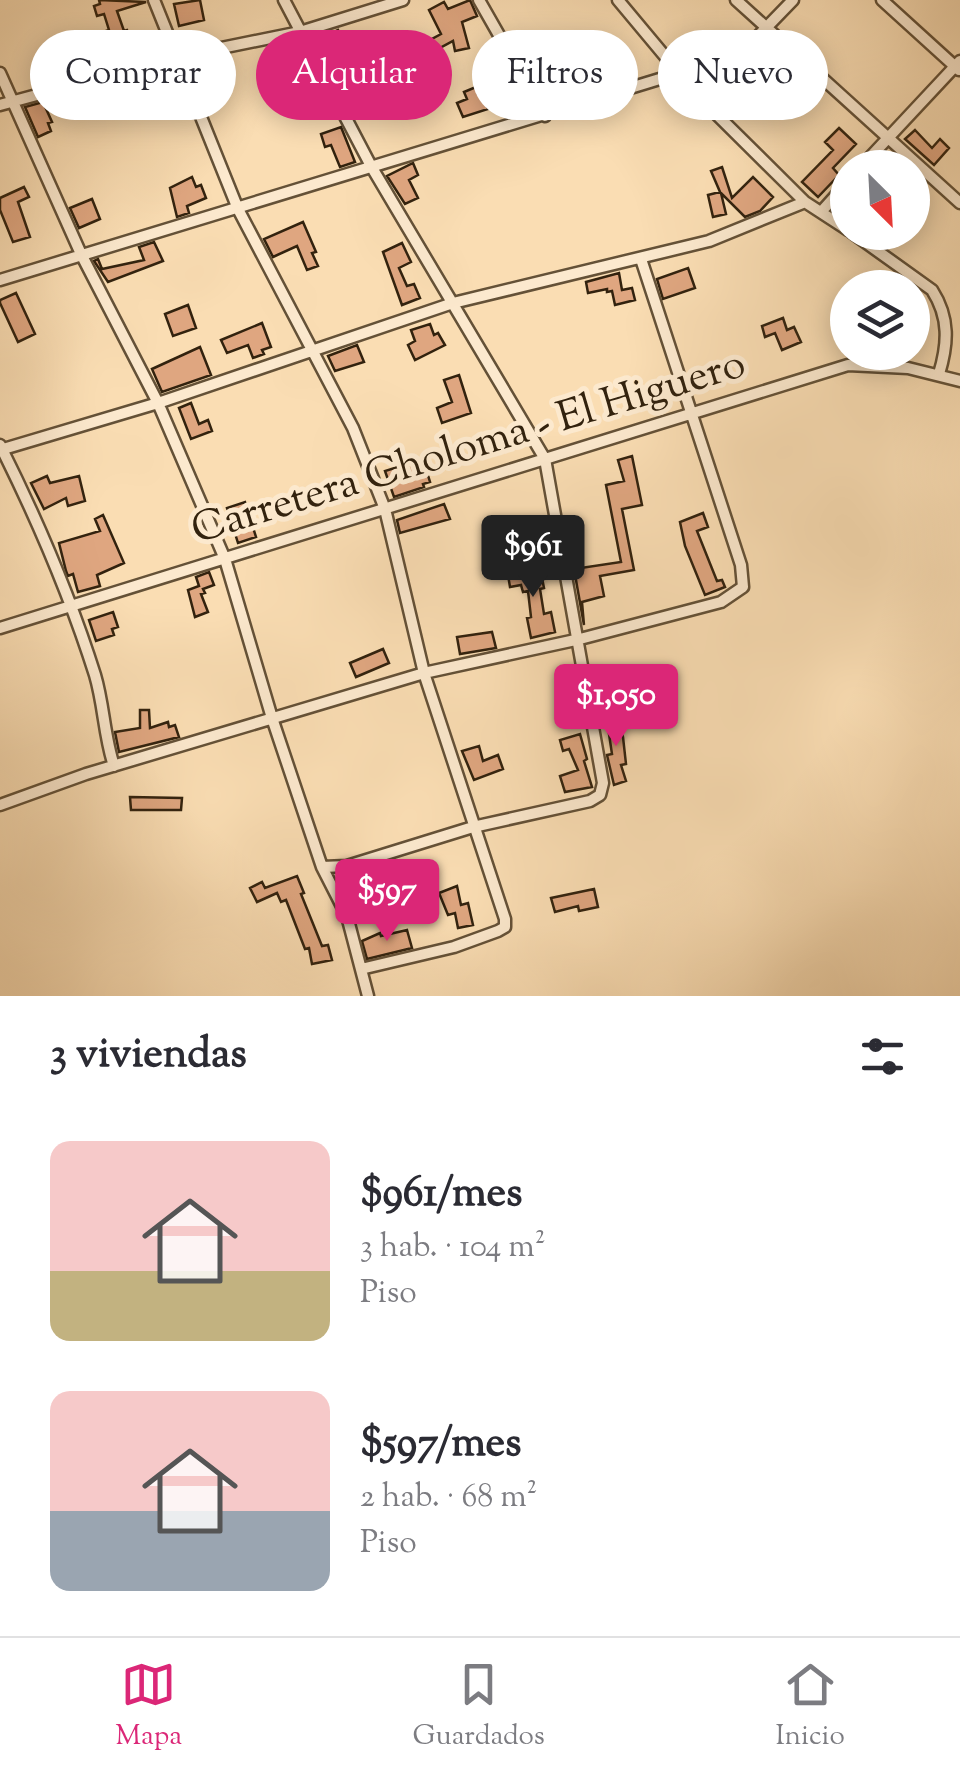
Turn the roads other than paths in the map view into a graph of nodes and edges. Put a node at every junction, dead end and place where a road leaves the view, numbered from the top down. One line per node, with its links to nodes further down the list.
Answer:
1 (154, 0): 10 (street)
2 (284, 0): 11 (street)
3 (402, 0): 12 (street)
4 (479, 0): 13 (street)
5 (618, 0): 15 (street)
6 (736, 0): 9 (street)
7 (792, 0): 9 (street)
8 (882, 0): 16 (street)
9 (767, 27): 14 (street); 25 (street)
10 (166, 30)
11 (299, 30)
12 (306, 30)
13 (496, 30)
14 (764, 30)
15 (658, 51)
16 (958, 66): 25 (street)
17 (0, 73): 19 (street)
18 (30, 96): 19 (street)
19 (13, 100): 20 (street); 35 (street)
20 (0, 105)
21 (202, 120): 31 (street)
22 (347, 120): 27 (street)
23 (531, 120): 27 (street)
24 (721, 120): 28 (street)
25 (888, 136): 26 (street); 30 (street)
26 (876, 150)
27 (371, 166): 31 (street); 38 (street)
28 (804, 202): 32 (street); 36 (street)
29 (830, 202): 32 (street)
30 (960, 202)
31 (238, 209): 35 (street); 39 (street)
32 (821, 212): 33 (street)
33 (830, 218)
34 (876, 250): 40 (street)
35 (81, 254): 37 (street); 42 (street)
36 (641, 259): 38 (street); 43 (street)
37 (0, 280)
38 (454, 303): 39 (street); 45 (street)
39 (310, 349): 42 (street); 46 (street)
40 (940, 374): 41 (street, Carretera Choloma - El Higuero); 43 (street, Carretera Choloma - El Higuero)
41 (960, 380)
42 (158, 403): 44 (street); 47 (street)
43 (691, 413): 45 (street, Carretera Choloma - El Higuero); 50 (street)
44 (1, 448): 48 (street)
45 (545, 459): 46 (street, Carretera Choloma - El Higuero); 50 (street)
46 (385, 509): 47 (street, Carretera Choloma - El Higuero); 51 (street)
47 (225, 558): 48 (street, Carretera Choloma - El Higuero); 52 (street)
48 (70, 606): 49 (street, Carretera Choloma - El Higuero); 53 (street)
49 (0, 628)
50 (580, 640): 51 (street); 55 (street)
51 (424, 674): 52 (street); 55 (street)
52 (272, 718): 53 (street); 56 (street)
53 (114, 766): 54 (street)
54 (0, 806)
55 (474, 827): 56 (street); 57 (street)
56 (322, 866): 57 (street)
57 (360, 970): 58 (street)
58 (368, 996)

